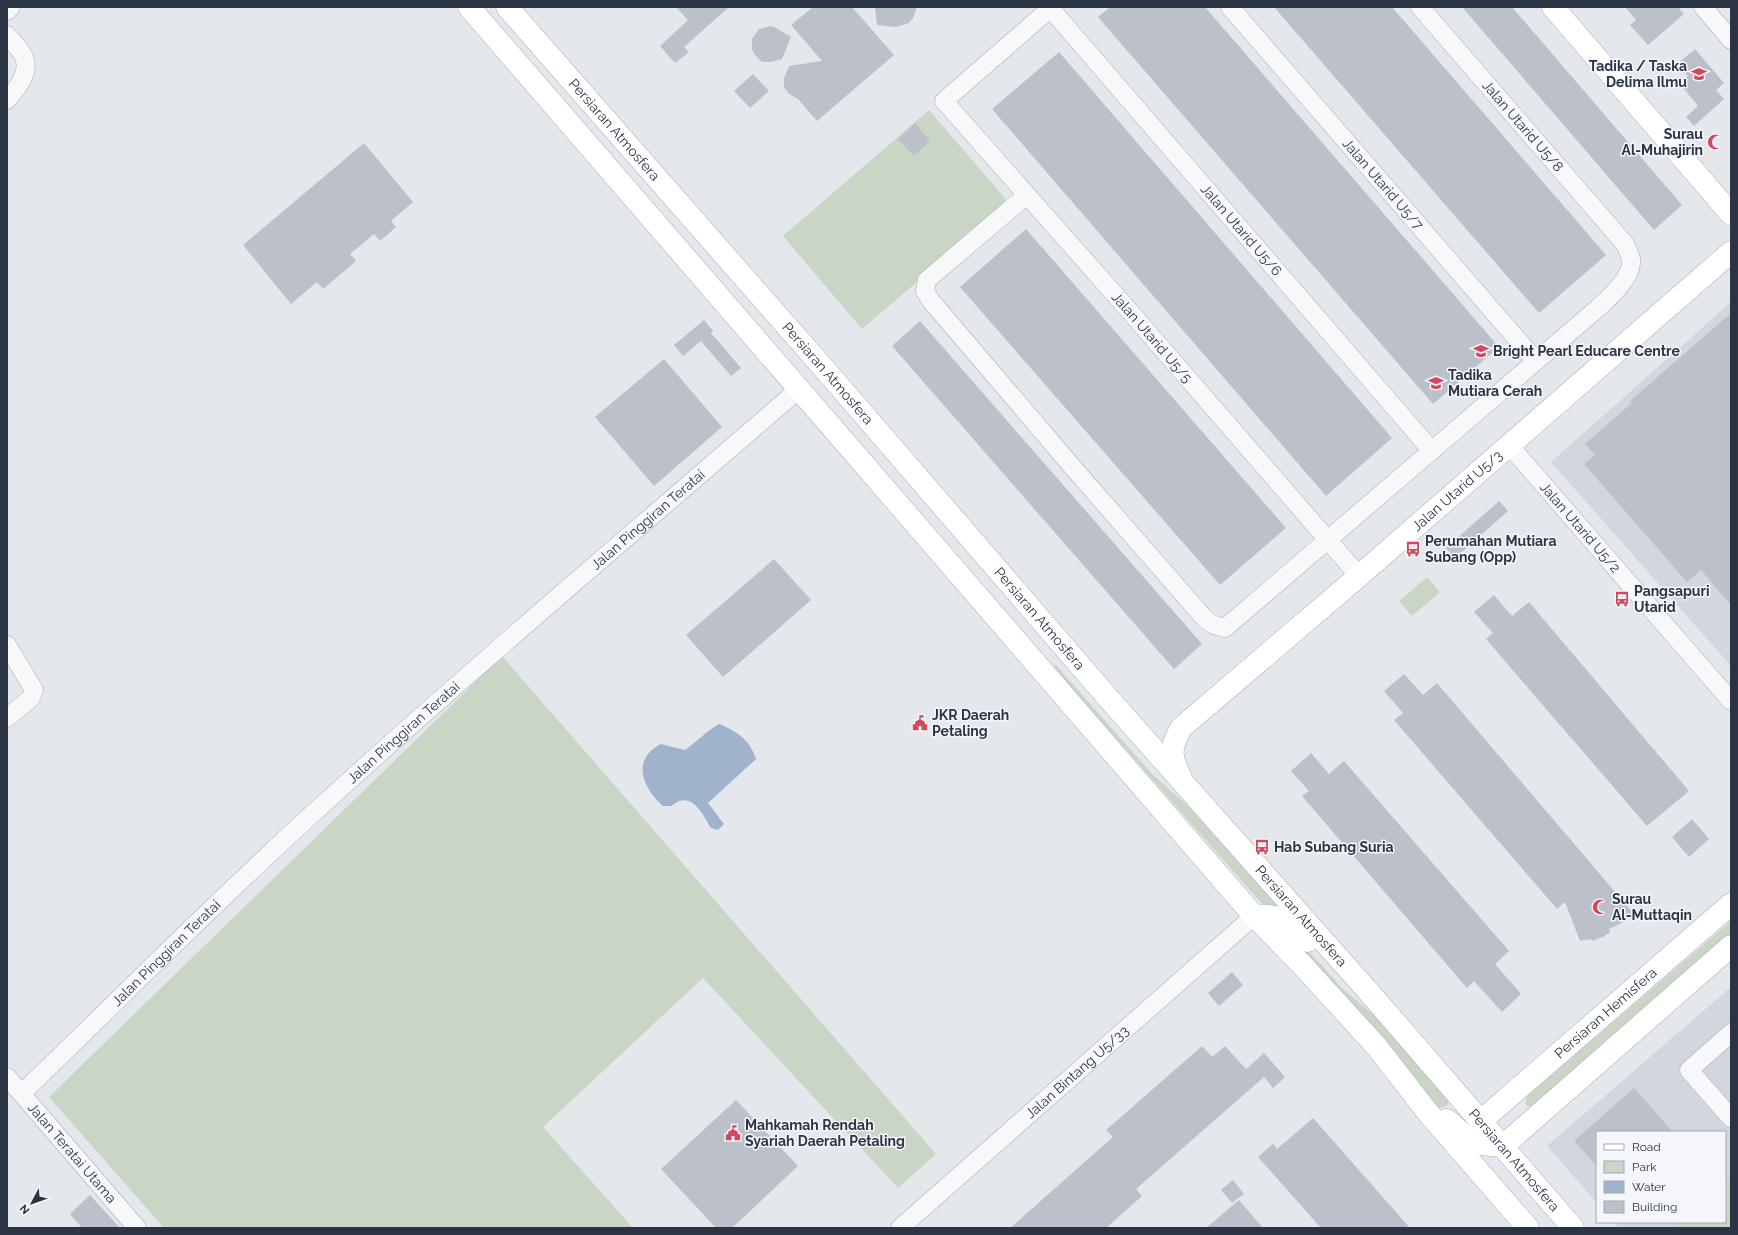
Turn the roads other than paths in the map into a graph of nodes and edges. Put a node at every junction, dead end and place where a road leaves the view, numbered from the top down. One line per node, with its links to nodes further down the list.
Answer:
1 (11, 7): 9 (street)
2 (469, 7): 17 (street, Persiaran Atmosfera)
3 (507, 7): 22 (street, Persiaran Atmosfera)
4 (1230, 7): 16 (street, Jalan Utarid U5/7)
5 (1420, 7): 16 (street, Jalan Utarid U5/8)
6 (1553, 7): 14 (street)
7 (1703, 7): 11 (street)
8 (1051, 8): 13 (street, Jalan Utarid U5/5); 19 (street, Jalan Utarid U5/6)
9 (7, 11)
10 (7, 35): 12 (street)
11 (1731, 40)
12 (7, 100)
13 (1027, 195): 20 (street, Jalan Utarid U5/5); 20 (street)
14 (1731, 214)
15 (1731, 252): 18 (street, Jalan Utarid U5/3)
16 (1536, 362): 19 (street)
17 (799, 389): 22 (street, Persiaran Atmosfera); 35 (street, Jalan Pinggiran Teratai)
18 (1509, 445): 21 (street, Jalan Utarid U5/3); 24 (street, Jalan Utarid U5/2)
19 (1432, 452): 20 (street)
20 (1327, 541): 21 (street, Jalan Utarid U5/5)
21 (1359, 576): 27 (street, Jalan Utarid U5/3)
22 (1038, 641): 26 (street, Persiaran Atmosfera); 30 (street)
23 (7, 645): 25 (street)
24 (1731, 701)
25 (7, 718)
26 (1129, 721): 27 (street); 28 (street, Persiaran Atmosfera)
27 (1181, 728): 28 (street)
28 (1182, 781): 32 (street, Persiaran Atmosfera)
29 (1731, 904): 37 (street, Persiaran Hemisfera)
30 (1254, 916): 32 (street); 34 (street); 41 (street, Jalan Bintang U5/33)
31 (1731, 946): 39 (street)
32 (1375, 999): 37 (street, Persiaran Atmosfera)
33 (1731, 1033): 36 (street)
34 (1377, 1047): 38 (street); 42 (street)
35 (13, 1088): 40 (street, Jalan Teratai Utama)
36 (1731, 1118)
37 (1481, 1121): 38 (street); 39 (street, Persiaran Atmosfera)
38 (1480, 1144): 39 (street); 43 (street)
39 (1503, 1146): 44 (street, Persiaran Atmosfera)
40 (137, 1228)
41 (900, 1228)
42 (1528, 1228)
43 (1534, 1228)
44 (1573, 1228)

